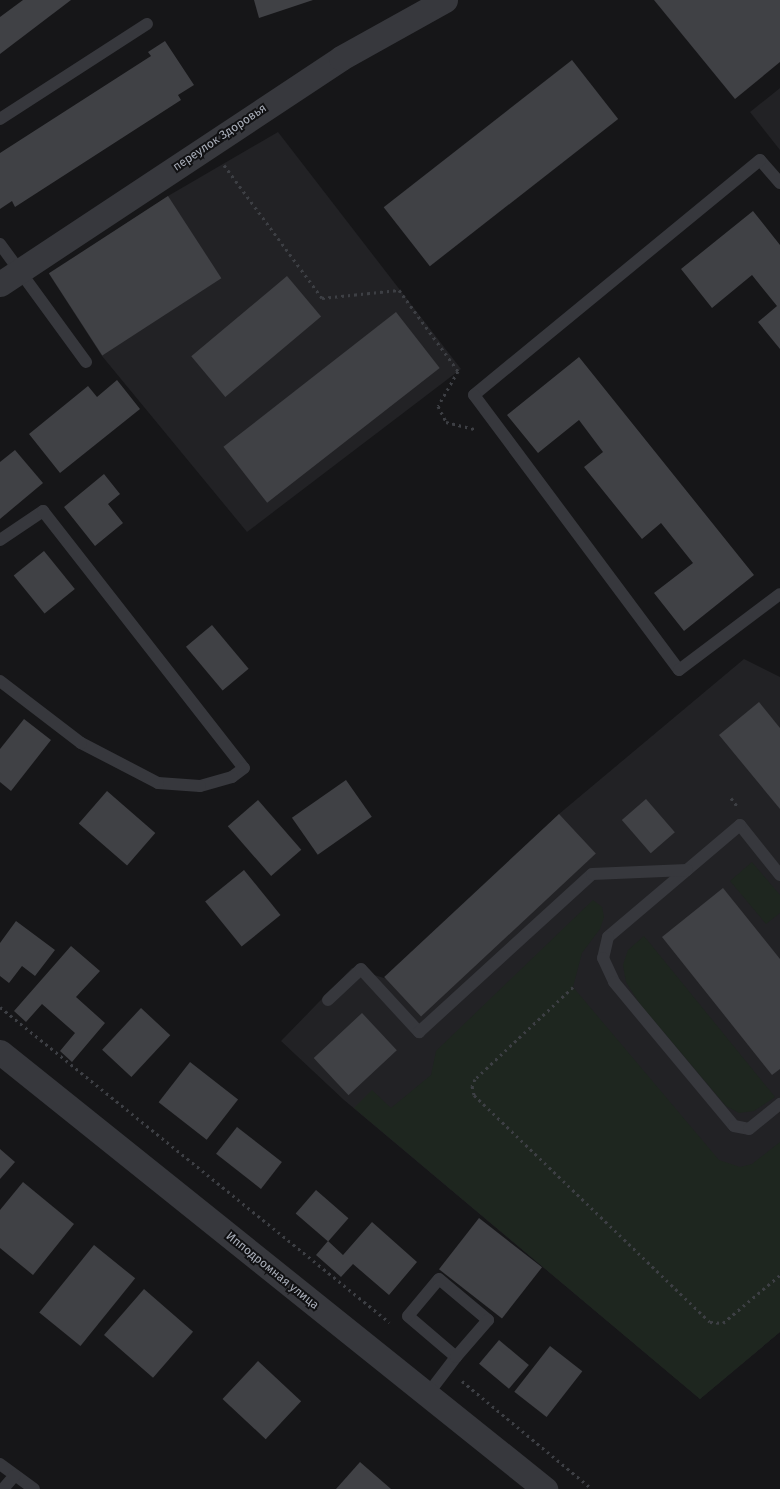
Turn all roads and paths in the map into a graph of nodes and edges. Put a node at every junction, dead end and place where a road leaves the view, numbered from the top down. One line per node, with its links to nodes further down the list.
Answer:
1 (445, 0): 4 (street, переулок Здоровья)
2 (147, 24): 3 (lane)
3 (0, 119)
4 (210, 145): 7 (street, переулок Здоровья); 9 (path)
5 (780, 183): 9 (lane)
6 (0, 244): 7 (lane)
7 (10, 278): 8 (lane)
8 (86, 362)
9 (504, 435): 11 (lane)
10 (0, 540): 12 (lane)
11 (780, 594)
12 (0, 682)
13 (687, 870): 14 (lane); 16 (lane); 19 (lane)
14 (780, 875)
15 (573, 987): 20 (path)
16 (328, 1000)
17 (0, 1007): 21 (path)
18 (0, 1052): 24 (street, Ипподромная улица)
19 (780, 1104)
20 (780, 1275)
21 (393, 1324)
22 (456, 1357): 22 (lane); 23 (lane)
23 (447, 1369): 24 (lane); 30 (path)
24 (427, 1394): 29 (street, Ипподромная улица)
25 (0, 1464): 26 (lane)
26 (15, 1476): 27 (lane); 28 (lane)
27 (3, 1489)
28 (34, 1489)
29 (545, 1489)
30 (592, 1489)

